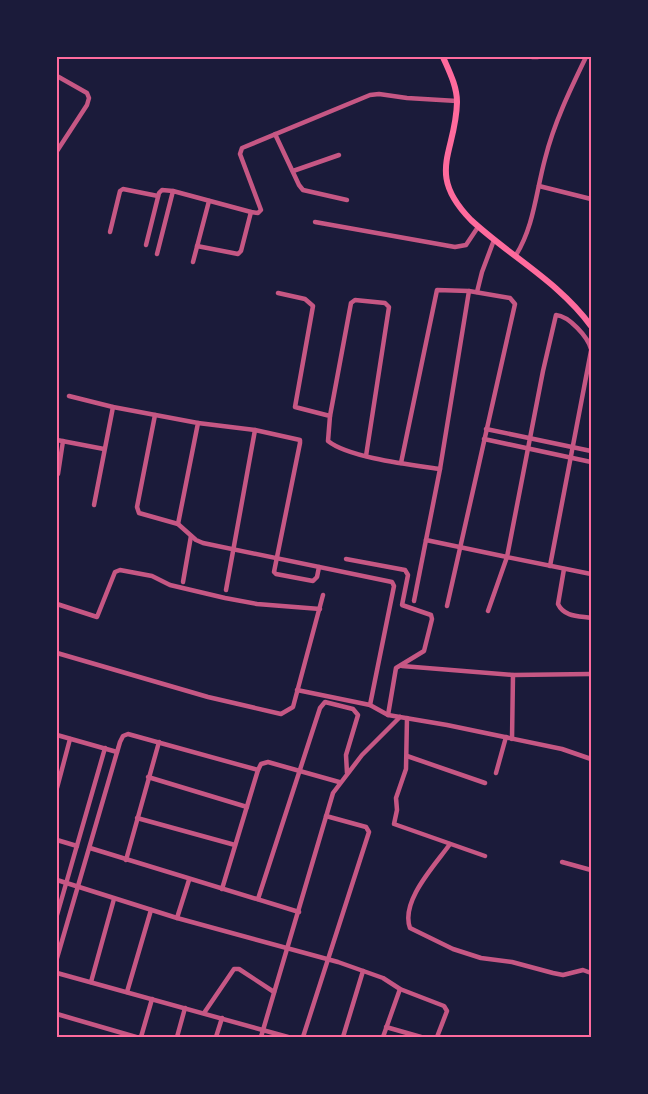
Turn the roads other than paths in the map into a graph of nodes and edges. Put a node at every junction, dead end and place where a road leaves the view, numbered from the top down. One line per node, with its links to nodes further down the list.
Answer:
1 (443, 57): 6 (main road)
2 (532, 57): 3 (street)
3 (538, 57)
4 (586, 57): 11 (street)
5 (57, 76): 8 (street)
6 (457, 101): 7 (street); 19 (main road)
7 (275, 134): 10 (street); 17 (street)
8 (57, 151)
9 (339, 155): 10 (street)
10 (293, 171): 15 (street)
11 (539, 186): 14 (street); 25 (street)
12 (173, 191): 13 (street); 16 (street); 24 (street)
13 (158, 196): 20 (street); 22 (street)
14 (591, 199)
15 (347, 200)
16 (209, 201): 17 (street); 23 (street)
17 (251, 212): 23 (street)
18 (315, 222): 19 (street)
19 (478, 227): 21 (main road)
20 (110, 232)
21 (494, 240): 25 (main road); 28 (street)
22 (146, 245)
23 (197, 246): 26 (street)
24 (157, 254)
25 (516, 255): 30 (main road)
26 (193, 262)
27 (470, 291): 28 (street); 49 (street); 50 (street)
28 (477, 292): 37 (street)
29 (278, 293): 35 (street)
30 (591, 326)
31 (591, 350): 39 (street); 43 (street)
32 (69, 396): 33 (street)
33 (113, 407): 34 (street); 44 (street)
34 (154, 415): 36 (street); 53 (street)
35 (330, 416): 46 (street); 46 (street)
36 (198, 423): 38 (street); 53 (street)
37 (486, 429): 39 (street); 40 (street)
38 (255, 430): 57 (street); 59 (street)
39 (531, 437): 42 (street); 43 (street)
40 (484, 439): 42 (street); 56 (street)
41 (60, 441): 44 (street); 51 (street)
42 (528, 447): 47 (street); 58 (street)
43 (574, 447): 45 (street); 47 (street)
44 (104, 449): 52 (street)
45 (591, 451)
46 (366, 456): 49 (street)
47 (572, 457): 48 (street); 61 (street)
48 (591, 462)
49 (401, 463): 50 (street)
50 (440, 468): 55 (street)
51 (58, 474)
52 (94, 505)
53 (178, 524): 54 (street)
54 (191, 536): 57 (street); 65 (street)
55 (426, 540): 56 (street); 68 (street)
56 (461, 548): 58 (street); 70 (street)
57 (232, 549): 59 (street); 66 (street)
58 (507, 557): 61 (street); 72 (street)
59 (276, 559): 62 (street); 62 (street)
60 (346, 560): 75 (street)
61 (550, 566): 63 (street)
62 (319, 567): 79 (street)
63 (564, 568): 64 (street); 73 (street)
64 (591, 574)
65 (183, 582)
66 (226, 590)
67 (323, 595): 71 (street)
68 (414, 601)
69 (57, 604): 71 (street)
70 (447, 606)
71 (320, 609): 78 (street)
72 (488, 611)
73 (591, 618)
74 (57, 653): 78 (street)
75 (400, 666): 77 (street); 80 (street)
76 (591, 674): 77 (street)
77 (513, 675): 84 (street)
78 (297, 690): 79 (street)
79 (370, 705): 80 (street)
80 (388, 715): 81 (street)
81 (400, 717): 82 (street); 92 (street)
82 (407, 718): 84 (street); 88 (street)
83 (57, 735): 85 (street)
84 (509, 738): 89 (street); 93 (street)
85 (70, 739): 87 (street); 97 (street)
86 (159, 742): 87 (street); 90 (street); 94 (street)
87 (111, 750): 104 (street); 105 (street)
88 (407, 756): 96 (street); 102 (street)
89 (591, 759)
90 (258, 770): 91 (street); 98 (street)
91 (299, 770): 92 (street); 95 (street); 116 (street)
92 (347, 773): 95 (street)
93 (496, 773)
94 (148, 777): 98 (street); 100 (street)
95 (339, 782): 99 (street)
96 (485, 783)
97 (57, 788)
98 (247, 807): 103 (street)
99 (326, 816): 118 (street); 123 (street)
100 (137, 818): 103 (street); 107 (street)
101 (57, 840): 104 (street)
102 (450, 844): 106 (street); 126 (street)
103 (235, 845): 114 (street)
104 (77, 846): 112 (street)
105 (90, 848): 107 (street); 113 (street)
106 (485, 856)
107 (126, 860): 111 (street)
108 (562, 862): 109 (street)
109 (591, 870)
110 (57, 880): 112 (street)
111 (189, 880): 114 (street); 120 (street)
112 (68, 883): 113 (street); 119 (street)
113 (78, 886): 115 (street); 122 (street)
114 (222, 889): 116 (street)
115 (114, 899): 117 (street); 127 (street)
116 (258, 899): 118 (street)
117 (151, 910): 120 (street); 129 (street)
118 (299, 912): 121 (street)
119 (57, 915)
120 (177, 918): 121 (street)
121 (288, 949): 123 (street); 130 (street)
122 (57, 958)
123 (328, 960): 124 (street); 144 (street)
124 (363, 971): 128 (street); 145 (street)
125 (57, 973): 127 (street)
126 (591, 973)
127 (91, 982): 129 (street)
128 (400, 989): 136 (street); 148 (street)
129 (127, 992): 131 (street)
130 (274, 992): 133 (street); 137 (street)
131 (152, 999): 132 (street); 139 (street)
132 (185, 1008): 133 (street); 140 (street)
133 (204, 1013): 135 (street)
134 (57, 1014): 138 (street)
135 (222, 1018): 137 (street); 141 (street)
136 (386, 1027): 146 (street); 147 (street)
137 (263, 1029): 142 (street); 143 (street)
138 (136, 1037)
139 (141, 1037)
140 (177, 1037)
141 (216, 1037)
142 (261, 1037)
143 (288, 1037)
144 (303, 1037)
145 (343, 1037)
146 (383, 1037)
147 (421, 1037)
148 (437, 1037)

